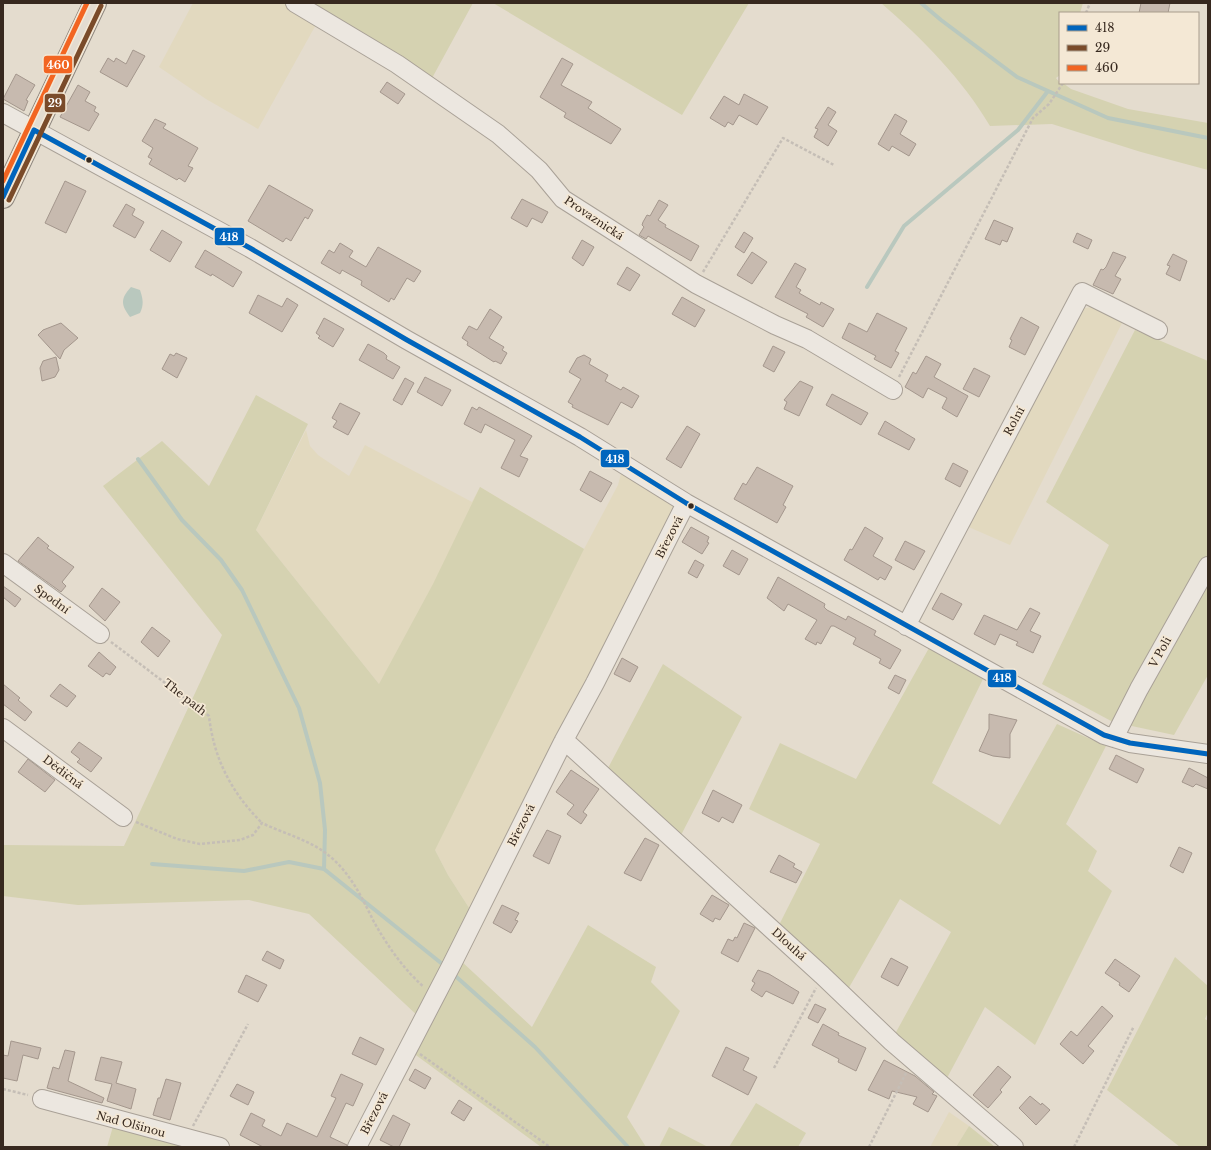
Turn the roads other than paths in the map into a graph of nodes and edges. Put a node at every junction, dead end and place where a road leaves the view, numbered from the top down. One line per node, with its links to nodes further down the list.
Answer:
1 (95, 3): 4 (main road)
2 (295, 3): 7 (street, Provaznická)
3 (3, 113): 4 (street)
4 (34, 130): 5 (main road); 8 (street)
5 (3, 197)
6 (1158, 330): 11 (street, Rolní)
7 (893, 390)
8 (686, 503): 11 (street); 15 (street, Březová)
9 (3, 563): 12 (street, Spodní)
10 (1208, 566): 14 (street, V Poli)
11 (906, 626): 14 (street)
12 (100, 634)
13 (3, 728): 17 (street, Dědičná)
14 (1114, 738): 16 (street)
15 (564, 740): 20 (street, Březová); 21 (street, Dlouhá)
16 (1208, 754)
17 (122, 817)
18 (42, 1099): 19 (street, Nad Olšinou)
19 (220, 1147)
20 (357, 1147)
21 (1014, 1147)

